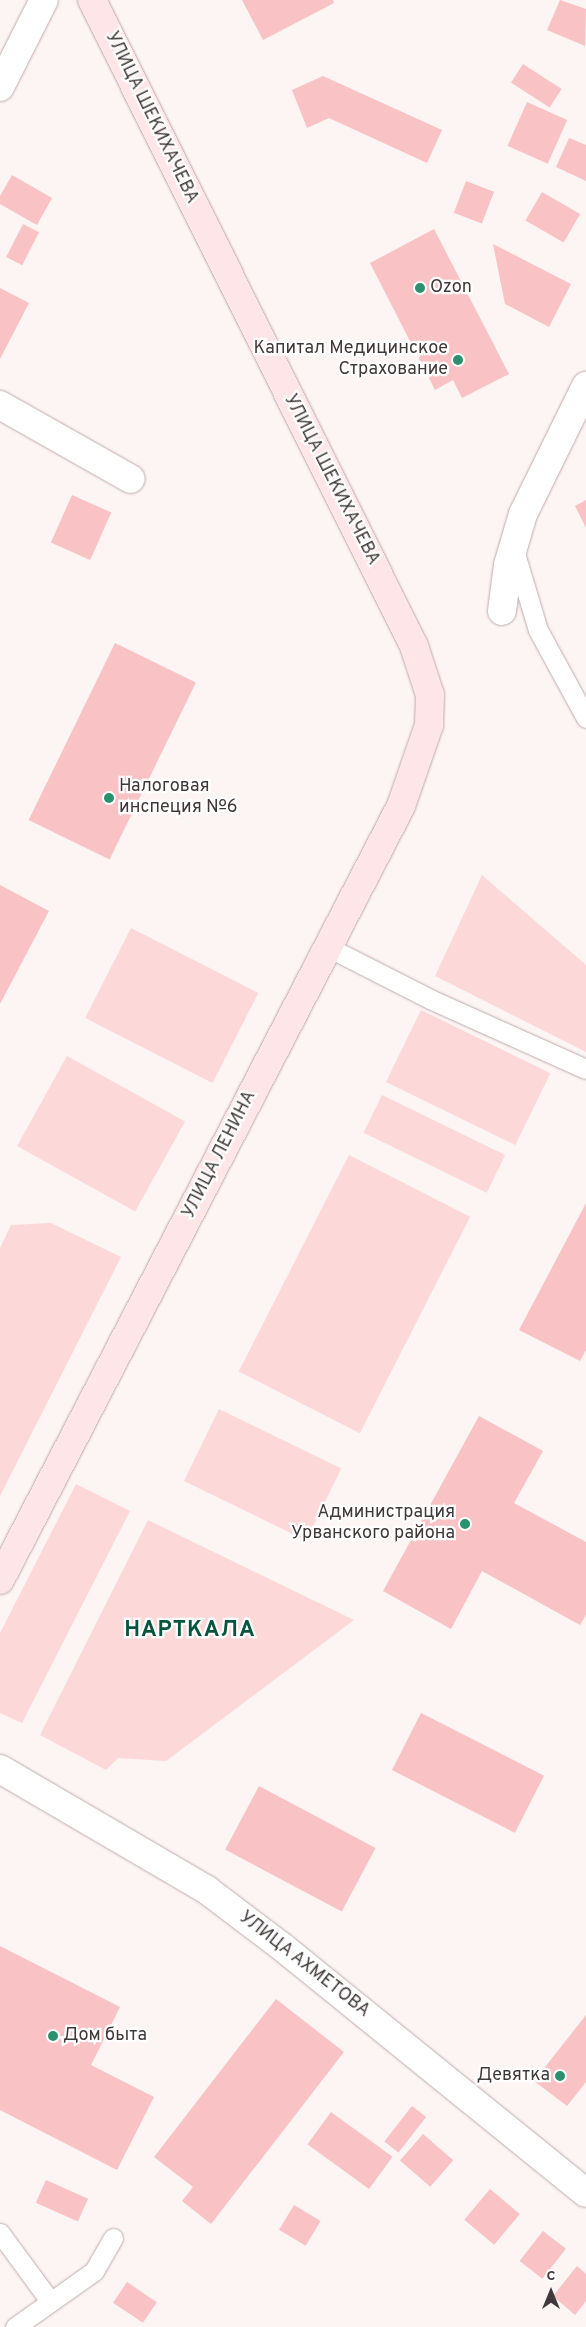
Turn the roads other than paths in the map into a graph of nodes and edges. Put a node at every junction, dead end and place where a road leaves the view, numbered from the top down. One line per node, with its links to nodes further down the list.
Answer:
1 (44, 0): 3 (street)
2 (92, 0): 10 (street, УЛИЦА ШЕКИХАЧЕВА)
3 (0, 87)
4 (586, 386): 7 (street)
5 (0, 405): 6 (street)
6 (131, 479)
7 (513, 546): 8 (street); 9 (lane)
8 (502, 611)
9 (586, 718)
10 (429, 724): 11 (street, УЛИЦА ЛЕНИНА)
11 (328, 947): 12 (lane); 13 (street, УЛИЦА ЛЕНИНА)
12 (586, 1069)
13 (0, 1580)
14 (0, 1769): 15 (street, УЛИЦА АХМЕТОВА)
15 (586, 2193)
16 (0, 2233): 18 (lane)
17 (113, 2238): 18 (lane)
18 (50, 2301): 19 (lane)
19 (15, 2327)

